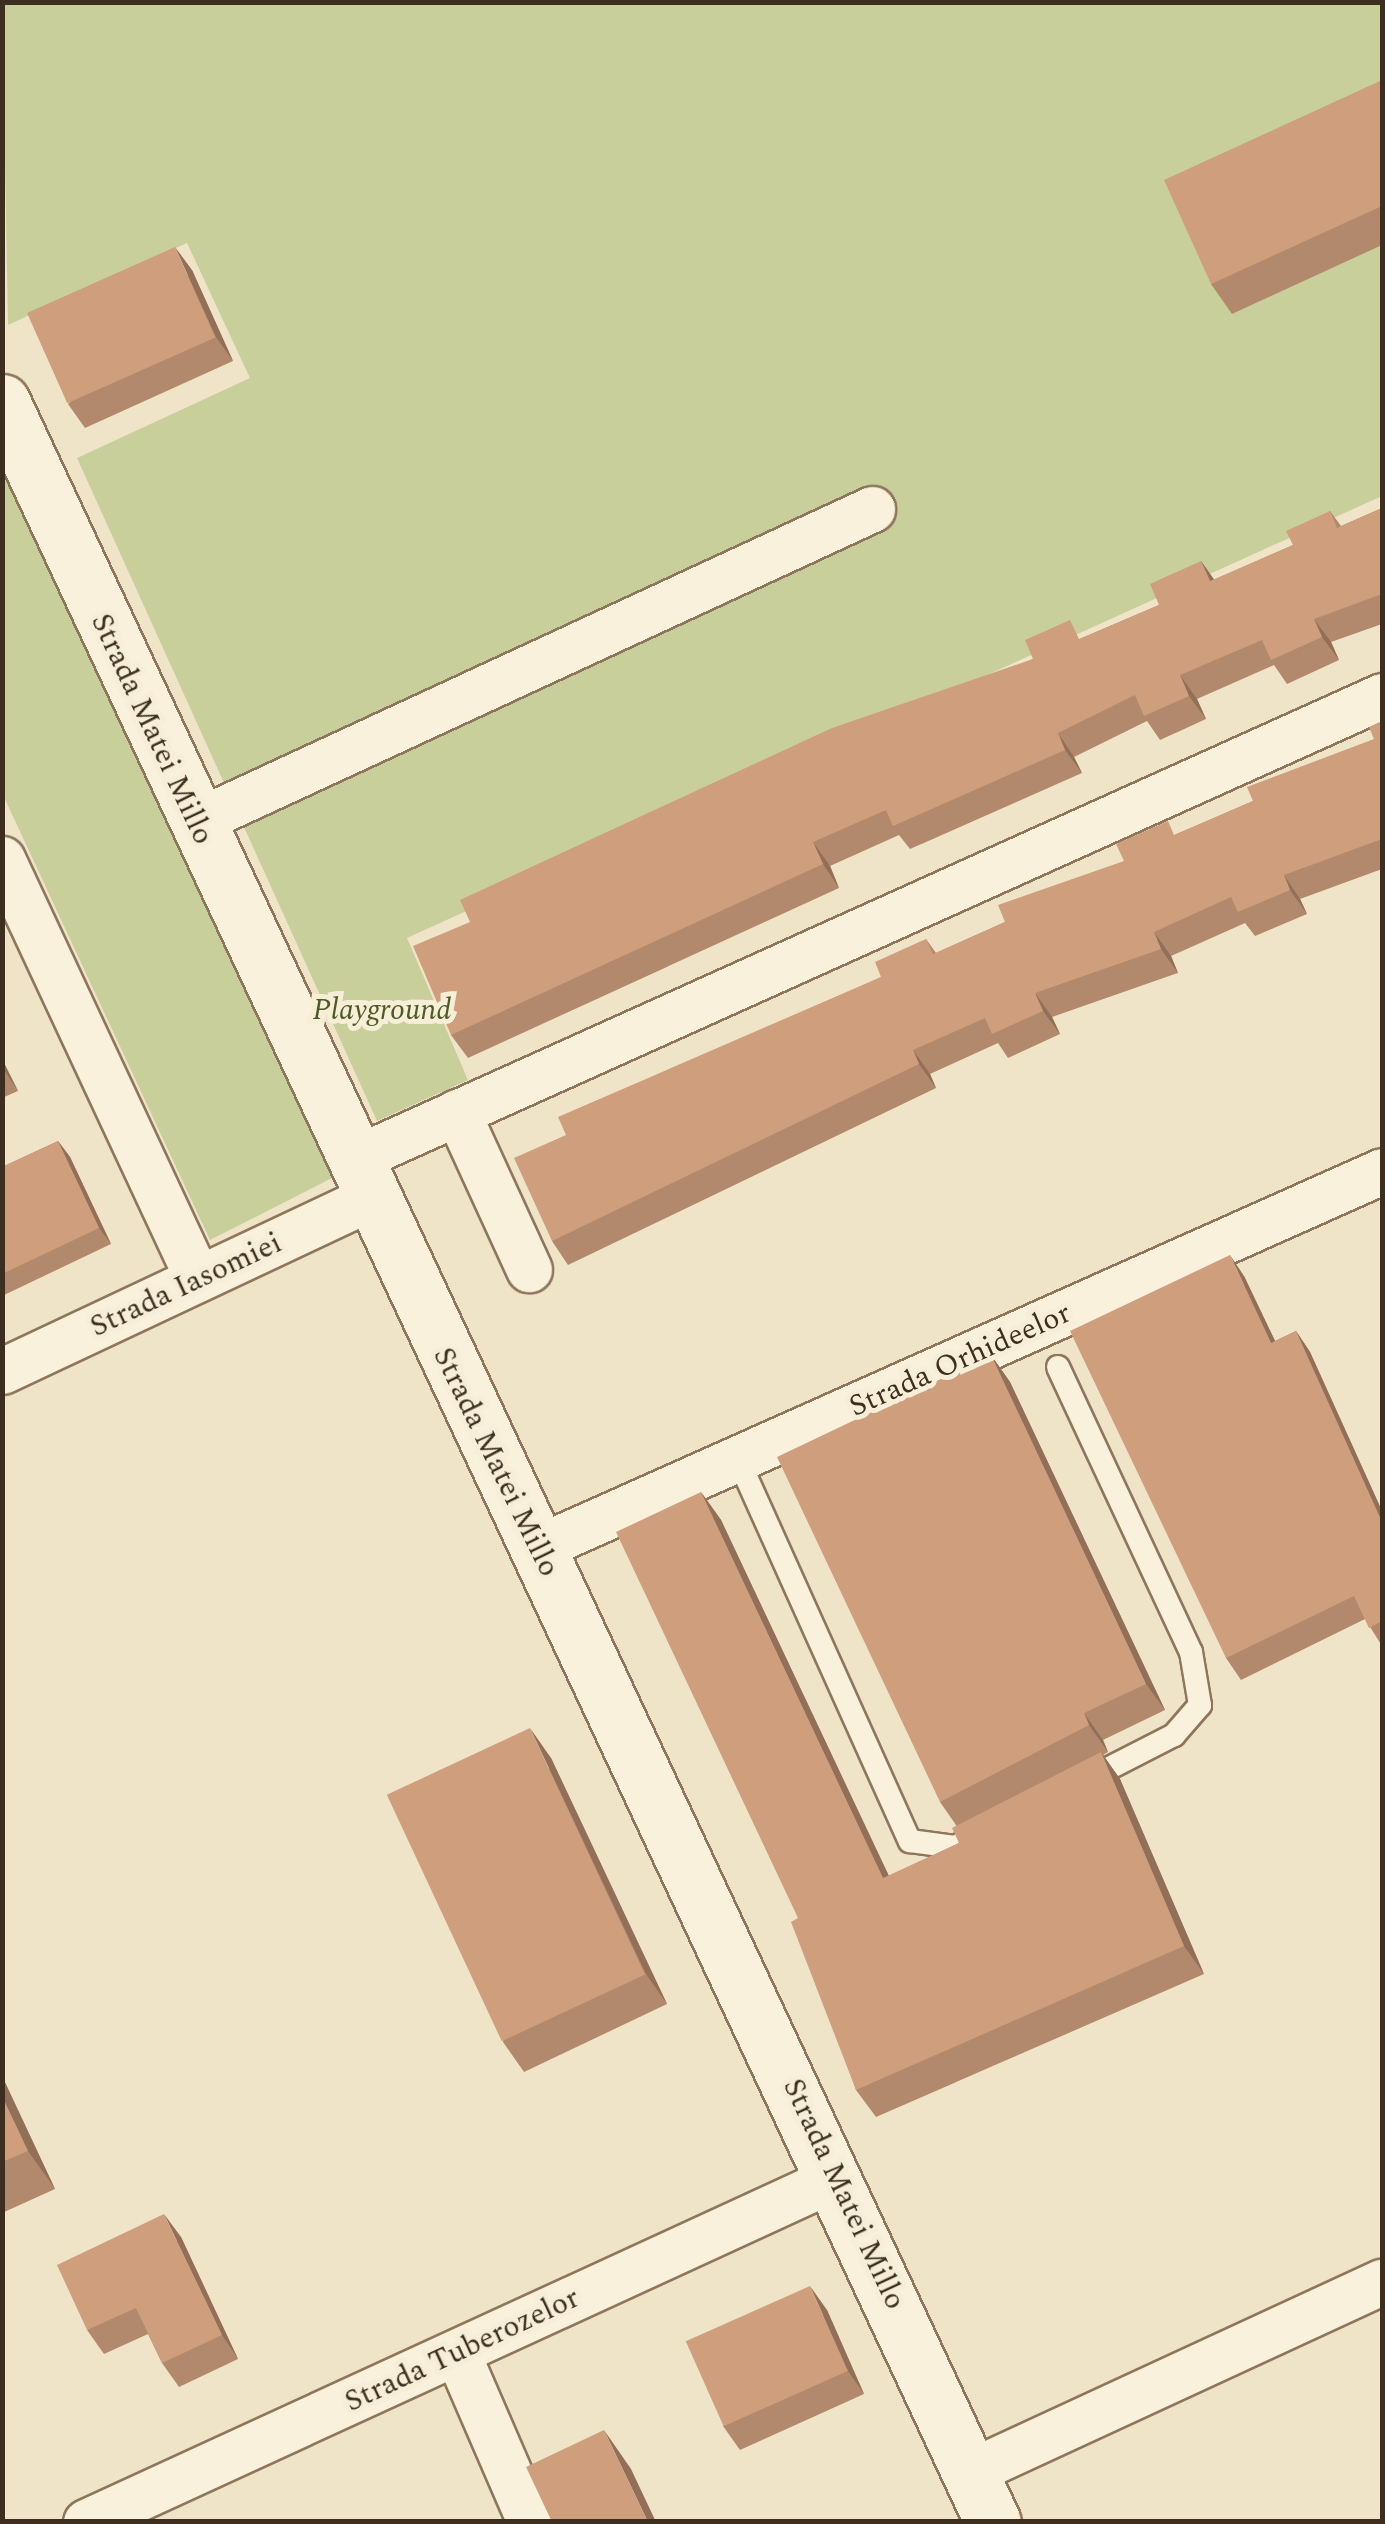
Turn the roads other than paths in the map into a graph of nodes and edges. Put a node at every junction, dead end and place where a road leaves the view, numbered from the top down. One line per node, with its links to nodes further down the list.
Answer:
1 (2, 402): 4 (street, Strada Matei Millo)
2 (872, 509): 4 (street)
3 (1382, 696): 6 (street, Strada Iasomiei)
4 (194, 822): 8 (street, Strada Matei Millo)
5 (2, 859): 10 (street)
6 (457, 1112): 8 (street, Strada Iasomiei); 9 (street)
7 (1382, 1171): 13 (street, Strada Orhideelor)
8 (360, 1179): 10 (street, Strada Iasomiei); 14 (street, Strada Matei Millo)
9 (530, 1268)
10 (198, 1279): 12 (street, Strada Iasomiei)
11 (1058, 1368): 15 (lane)
12 (2, 1372)
13 (738, 1459): 14 (street, Strada Orhideelor); 16 (lane)
14 (537, 1548): 17 (street, Strada Matei Millo)
15 (1056, 1796)
16 (1006, 1822)
17 (838, 2177): 19 (street, Strada Tuberozelor); 20 (street, Strada Matei Millo)
18 (1382, 2282): 20 (street)
19 (458, 2353): 21 (street, Strada Tuberozelor); 22 (street)
20 (970, 2472): 23 (street, Strada Matei Millo)
21 (86, 2522)
22 (530, 2522)
23 (993, 2522)

